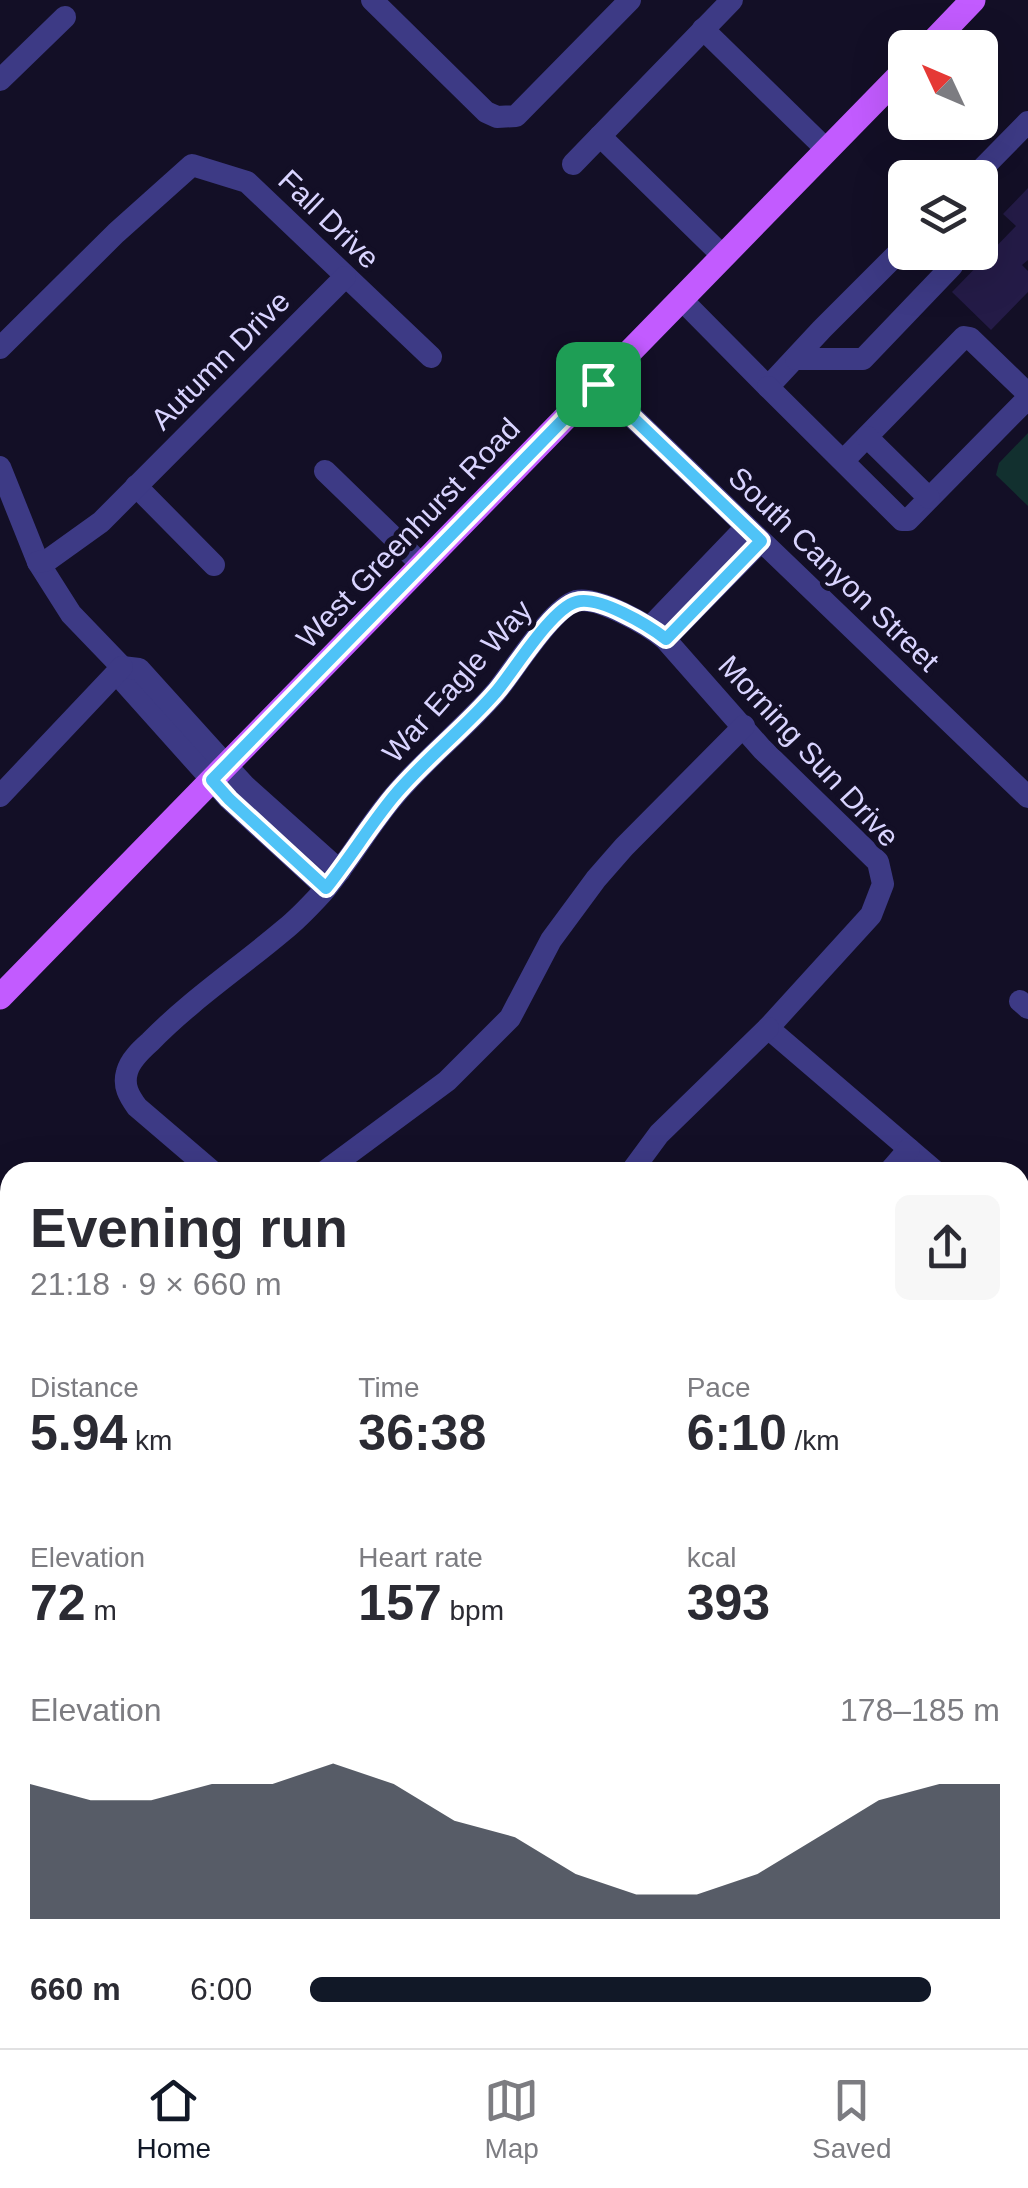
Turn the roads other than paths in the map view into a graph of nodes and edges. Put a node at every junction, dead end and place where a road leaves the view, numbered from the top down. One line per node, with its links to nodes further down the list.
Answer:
1 (372, 0): 2 (street)
2 (630, 0)
3 (732, 0): 6 (street)
4 (973, 0): 7 (main road)
5 (64, 17): 8 (street)
6 (703, 30): 11 (street); 12 (street)
7 (944, 30)
8 (0, 80)
9 (888, 87): 12 (main road, West Greenhurst Road)
10 (1028, 122): 13 (street)
11 (600, 136): 14 (street); 15 (street)
12 (827, 150): 15 (main road, West Greenhurst Road)
13 (991, 160)
14 (573, 164)
15 (723, 256): 19 (main road, West Greenhurst Road)
16 (888, 263): 22 (street)
17 (948, 270): 22 (street)
18 (345, 277): 20 (street, Fall Drive); 21 (street, Fall Drive); 29 (street, Autumn Drive)
19 (682, 299): 23 (main road, West Greenhurst Road); 24 (street)
20 (0, 348)
21 (431, 357)
22 (796, 359): 24 (street)
23 (598, 384): 31 (street, South Canyon Street); 34 (main road, West Greenhurst Road)
24 (768, 387): 26 (street)
25 (867, 436): 26 (street); 30 (street); 30 (street)
26 (843, 461): 30 (street)
27 (0, 466): 32 (street)
28 (325, 470): 34 (street)
29 (136, 486): 32 (street, Autumn Drive); 33 (street)
30 (929, 498)
31 (754, 534): 35 (street); 40 (street, South Canyon Street)
32 (38, 562): 36 (street)
33 (214, 565)
34 (422, 565): 38 (main road, West Greenhurst Road)
35 (658, 633): 37 (street, Morning Sun Drive); 41 (street, War Eagle Way)
36 (122, 666): 38 (street); 39 (street)
37 (744, 726): 43 (street, Morning Sun Drive); 46 (street)
38 (220, 773): 41 (street); 42 (main road, West Greenhurst Road)
39 (0, 796)
40 (1028, 797)
41 (333, 880): 45 (street, War Eagle Way)
42 (0, 998)
43 (768, 1028): 44 (street); 47 (street, Morning Sun Drive)
44 (908, 1149): 48 (street); 49 (street)
45 (201, 1162)
46 (337, 1162)
47 (638, 1162)
48 (897, 1162)
49 (924, 1162)

